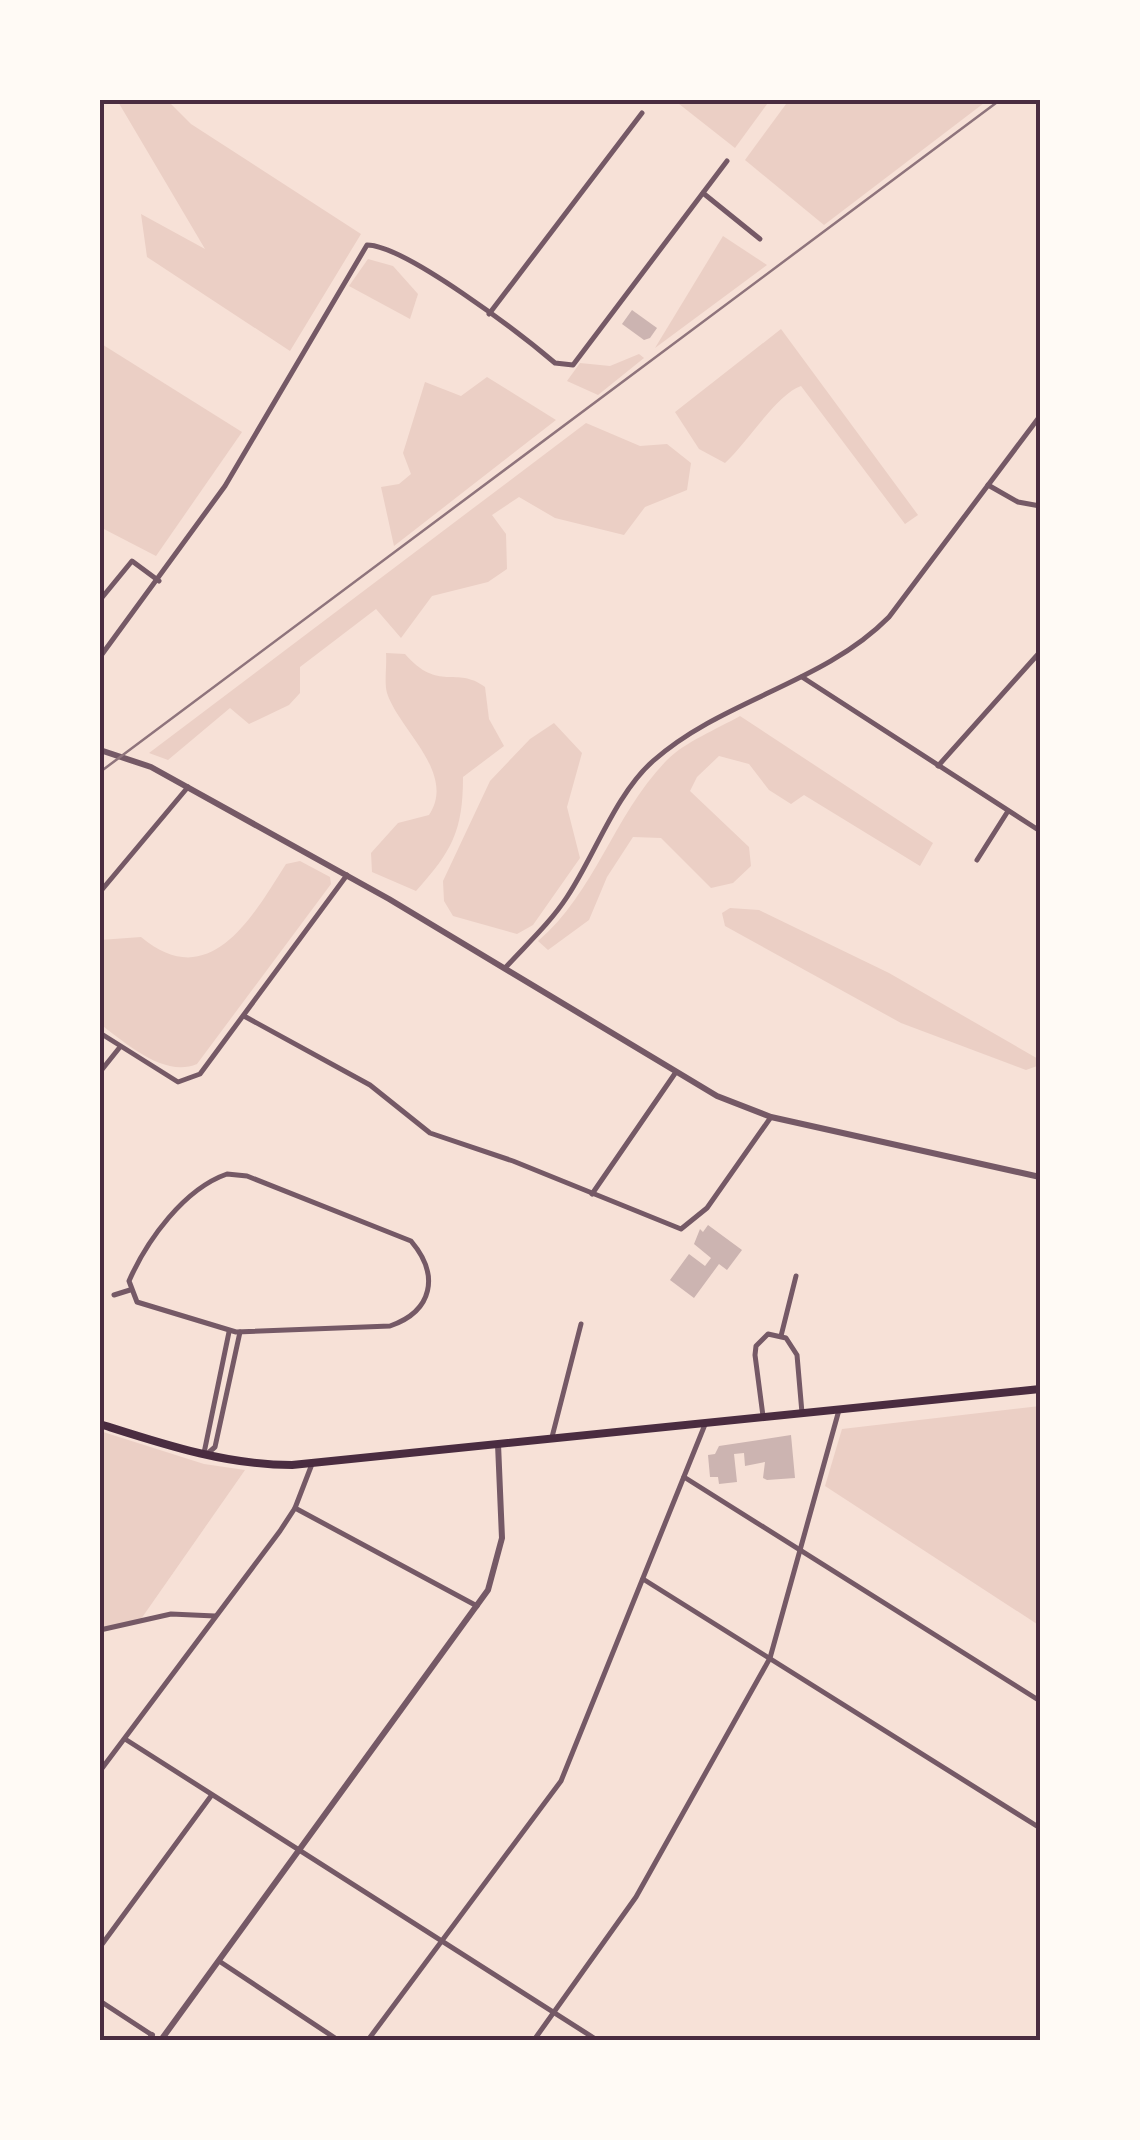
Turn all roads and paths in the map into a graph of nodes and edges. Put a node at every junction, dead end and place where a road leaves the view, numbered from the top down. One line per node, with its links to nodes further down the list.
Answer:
1 (642, 112): 5 (street)
2 (727, 161): 3 (street)
3 (703, 193): 4 (street); 5 (street)
4 (760, 238)
5 (490, 314): 9 (street)
6 (1040, 416): 7 (street)
7 (988, 485): 8 (street); 13 (street)
8 (1040, 506)
9 (159, 580): 10 (street); 12 (street)
10 (100, 600)
11 (1040, 652): 15 (street)
12 (100, 657)
13 (802, 676): 15 (street); 22 (street)
14 (100, 750): 16 (street)
15 (938, 766): 17 (street)
16 (189, 787): 20 (street); 21 (street)
17 (1008, 811): 18 (street); 19 (street)
18 (1040, 831)
19 (977, 860)
20 (347, 875): 22 (street); 23 (street)
21 (100, 892)
22 (506, 967): 27 (street)
23 (244, 1016): 25 (street); 30 (street)
24 (100, 1033): 25 (street)
25 (120, 1047): 26 (street)
26 (100, 1072)
27 (676, 1072): 28 (street); 30 (street)
28 (771, 1117): 29 (street); 30 (street)
29 (1040, 1176)
30 (592, 1194)
31 (796, 1276): 37 (street)
32 (130, 1290): 33 (street); 35 (street); 36 (street)
33 (114, 1295)
34 (581, 1324): 44 (street)
35 (229, 1331): 36 (street); 46 (street)
36 (240, 1332): 46 (street)
37 (781, 1336): 40 (street); 41 (street)
38 (1040, 1389): 39 (main road)
39 (839, 1409): 40 (main road); 50 (street)
40 (802, 1413): 41 (main road)
41 (763, 1416): 42 (main road)
42 (706, 1422): 44 (main road); 48 (street)
43 (100, 1424): 46 (main road)
44 (552, 1436): 45 (main road)
45 (498, 1444): 47 (main road); 52 (street)
46 (205, 1456): 47 (main road)
47 (312, 1464): 49 (street)
48 (684, 1477): 50 (street); 51 (street)
49 (295, 1508): 52 (street); 53 (street)
50 (799, 1549): 55 (street); 56 (street)
51 (643, 1579): 55 (street); 62 (street)
52 (478, 1606): 61 (street)
53 (216, 1616): 54 (street); 57 (street)
54 (100, 1630)
55 (770, 1658): 60 (street); 66 (street)
56 (1040, 1701)
57 (125, 1739): 58 (street); 59 (street)
58 (100, 1771)
59 (212, 1795): 61 (street); 63 (street)
60 (1040, 1828)
61 (298, 1850): 62 (street); 64 (street)
62 (440, 1942): 66 (street); 70 (street)
63 (100, 1947)
64 (219, 1962): 68 (street); 69 (street)
65 (100, 2001): 67 (street)
66 (554, 2012): 71 (street); 72 (street)
67 (150, 2038): 68 (street)
68 (161, 2040)
69 (338, 2040)
70 (368, 2040)
71 (534, 2040)
72 (597, 2040)

